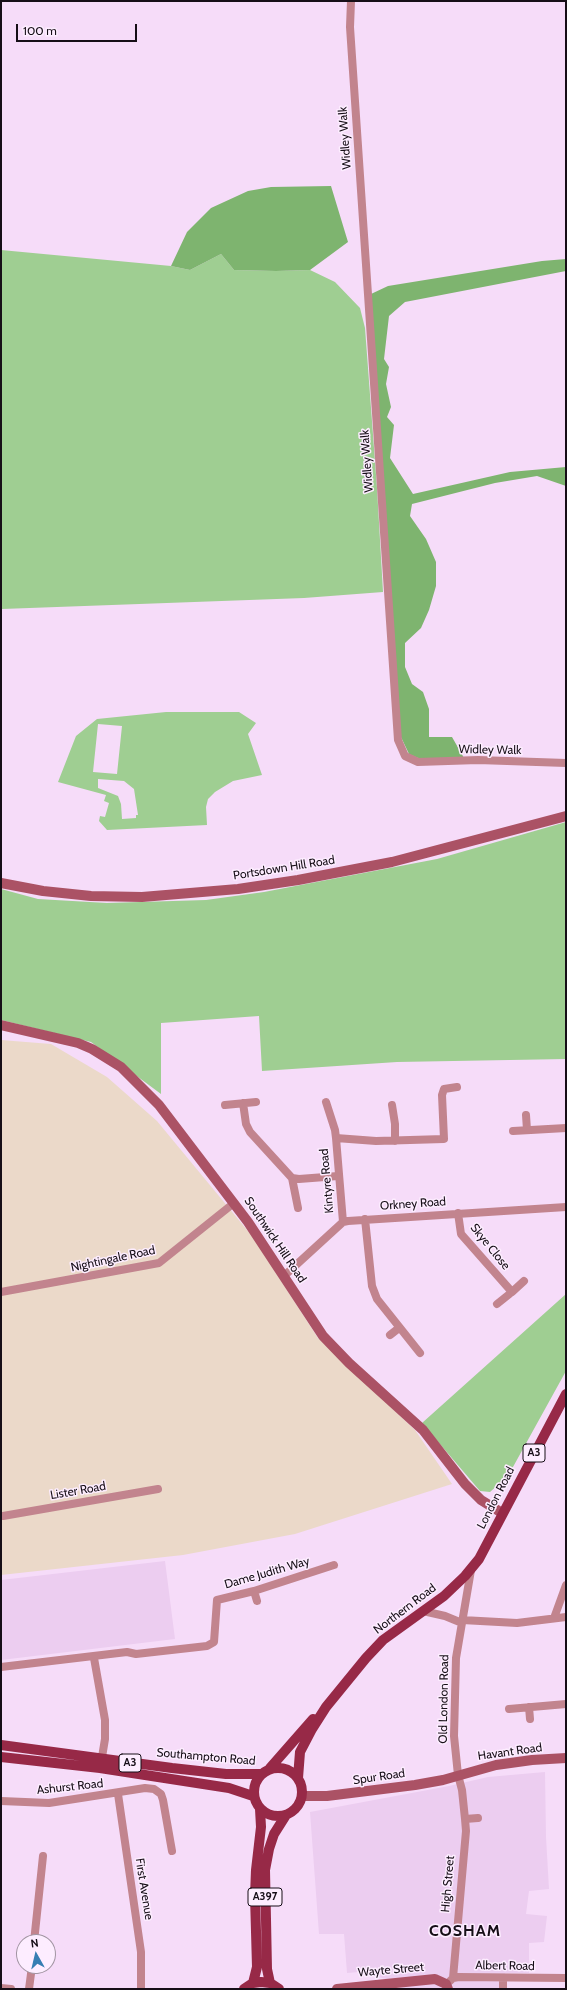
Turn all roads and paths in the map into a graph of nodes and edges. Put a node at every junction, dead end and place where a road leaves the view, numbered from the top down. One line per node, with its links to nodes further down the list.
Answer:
1 (351, 1): 2 (street, Widley Walk)
2 (566, 763)
3 (566, 816): 4 (main road, Portsdown Hill Road)
4 (1, 883)
5 (1, 1025): 20 (main road, Southwick Hill Road)
6 (457, 1087): 17 (street, Kintyre Road)
7 (256, 1102): 9 (street)
8 (326, 1102): 16 (street, Kintyre Road)
9 (244, 1103): 10 (street); 19 (street)
10 (224, 1105)
11 (392, 1105): 17 (street)
12 (526, 1115): 14 (street)
13 (566, 1128): 14 (street)
14 (527, 1130): 15 (street)
15 (513, 1131)
16 (336, 1138): 17 (street, Kintyre Road); 18 (street, Kintyre Road)
17 (395, 1141)
18 (338, 1176): 19 (street); 25 (street, Kintyre Road)
19 (292, 1178): 22 (street)
20 (234, 1203): 26 (main road, Southwick Hill Road); 28 (street, Nightingale Road)
21 (566, 1207): 23 (street, Orkney Road)
22 (298, 1208)
23 (458, 1213): 24 (street, Orkney Road); 29 (street, Skye Close)
24 (365, 1219): 25 (street, Orkney Road); 31 (street)
25 (342, 1222): 26 (street)
26 (284, 1276): 36 (main road, Southwick Hill Road)
27 (524, 1281): 29 (street)
28 (1, 1292)
29 (512, 1292): 30 (street)
30 (497, 1304)
31 (399, 1328): 32 (street); 33 (street)
32 (390, 1335)
33 (420, 1353)
34 (566, 1394): 36 (main road, London Road / A3)
35 (158, 1489): 37 (street, Lister Road)
36 (502, 1513): 39 (main road, London Road / A3)
37 (3, 1516)
38 (334, 1565): 41 (street, Dame Judith Way)
39 (471, 1570): 43 (main road, Northern Road / A3); 46 (street, Old London Road)
40 (566, 1585): 45 (street)
41 (254, 1591): 42 (street); 47 (street, Dame Judith Way)
42 (257, 1601)
43 (423, 1611): 46 (street); 50 (main road, Northern Road / A3)
44 (566, 1617): 45 (street)
45 (554, 1618): 46 (street)
46 (462, 1621): 60 (street, Old London Road)
47 (94, 1658): 48 (street); 57 (street)
48 (1, 1667)
49 (566, 1704): 51 (street)
50 (326, 1707): 58 (main road, Northern Road / A3); 61 (main road, Northern Road / A3)
51 (529, 1707): 52 (street); 53 (street)
52 (509, 1709)
53 (530, 1719)
54 (1, 1745): 57 (main road, Southampton Road / A3)
55 (1, 1757): 57 (main road, Southampton Road / A3)
56 (566, 1758): 60 (main road, Havant Road)
57 (101, 1763): 59 (main road, Southampton Road / A3); 63 (main road, Southampton Road / A3)
58 (270, 1768): 59 (main road, A3); 61 (main road)
59 (260, 1774): 63 (main road)
60 (458, 1775): 64 (main road, Spur Road); 69 (street, Old London Road)
61 (298, 1778): 64 (main road, A3)
62 (118, 1794): 65 (street, Ashurst Road); 70 (street, Ashurst Road); 83 (street, First Avenue)
63 (253, 1796): 66 (main road)
64 (302, 1796): 67 (main road)
65 (1, 1801)
66 (260, 1809): 67 (main road); 76 (main road, A397)
67 (286, 1815): 77 (main road, A397)
68 (478, 1818): 69 (street)
69 (466, 1819): 78 (street, High Street)
70 (172, 1851)
71 (43, 1856): 72 (street)
72 (35, 1934)
73 (31, 1974): 82 (street)
74 (503, 1978): 75 (street, Albert Road); 78 (street, Albert Road); 87 (street)
75 (566, 1978)
76 (253, 1983): 77 (main road); 84 (main road)
77 (270, 1983): 85 (main road)
78 (449, 1984): 79 (main road, Wayte Street)
79 (382, 1987): 86 (main road, Wayte Street)
80 (1, 1988): 81 (street)
81 (11, 1989)
82 (29, 1989)
83 (141, 1989)
84 (244, 1989)
85 (279, 1989)
86 (336, 1989)
87 (503, 1989)

